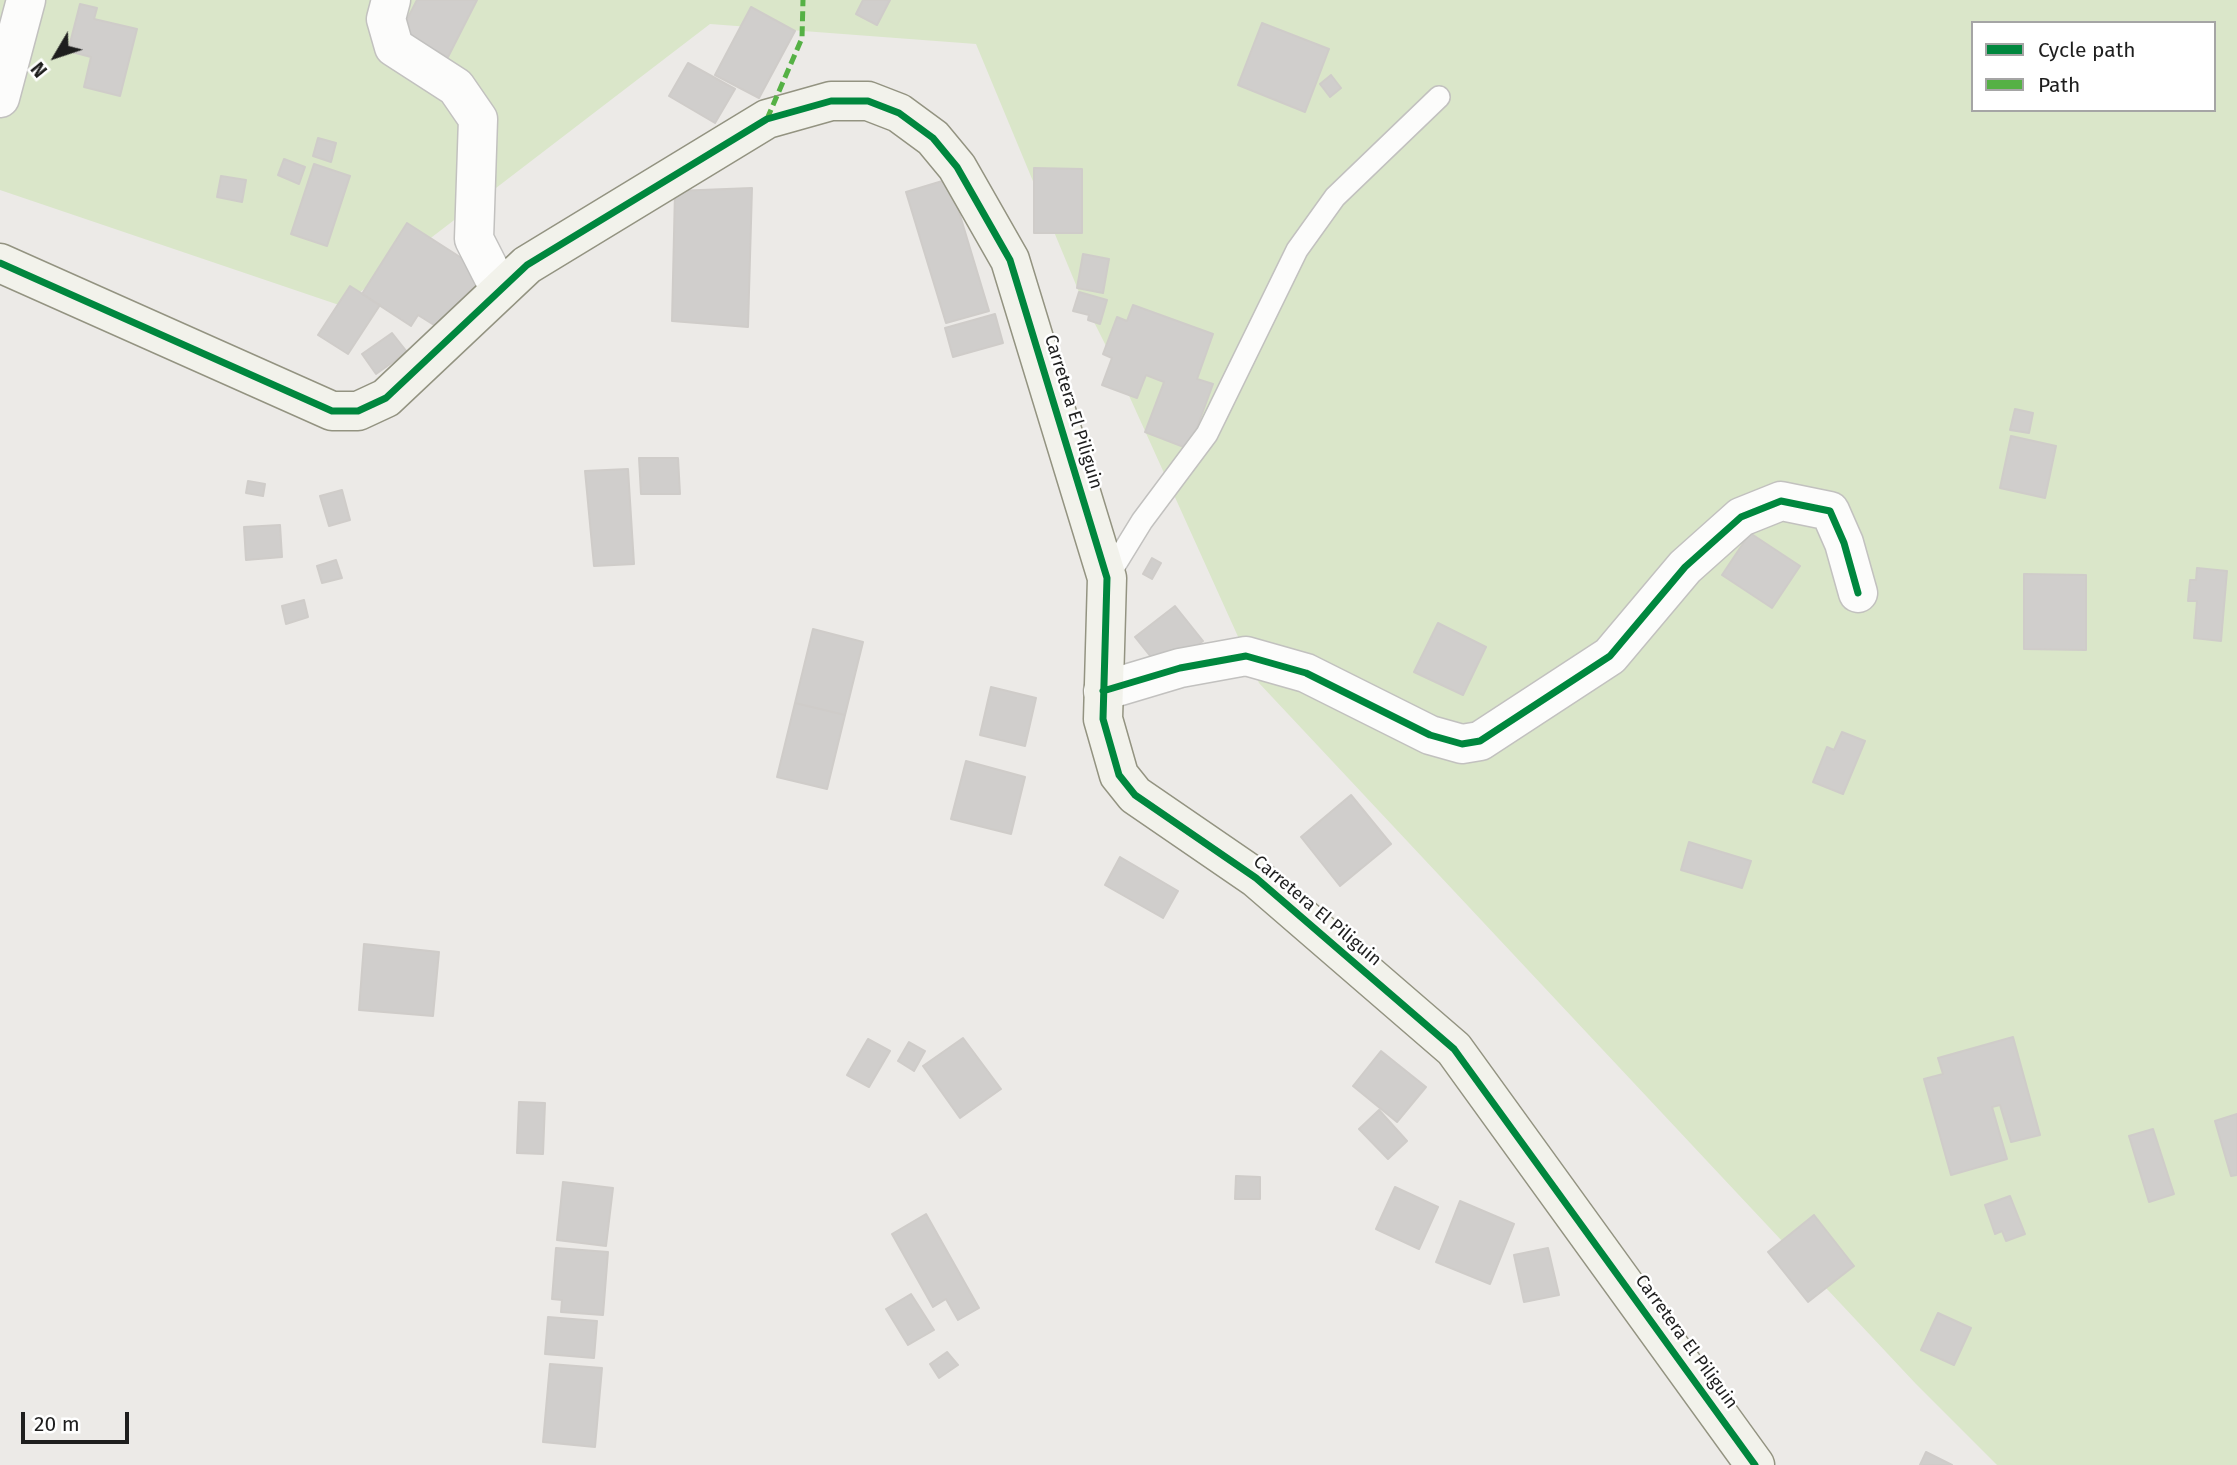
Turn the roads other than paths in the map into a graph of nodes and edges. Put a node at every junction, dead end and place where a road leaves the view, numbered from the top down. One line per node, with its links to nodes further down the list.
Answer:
1 (26, 0): 4 (street)
2 (391, 0): 6 (street)
3 (1439, 97): 7 (lane)
4 (0, 98)
5 (0, 263): 6 (street, Carretera El Piliguin)
6 (500, 290): 7 (street, Carretera El Piliguin)
7 (1107, 578): 9 (street, Carretera El Piliguin)
8 (1858, 593): 9 (street)
9 (1103, 691): 10 (street, Carretera El Piliguin)
10 (1755, 1465)

